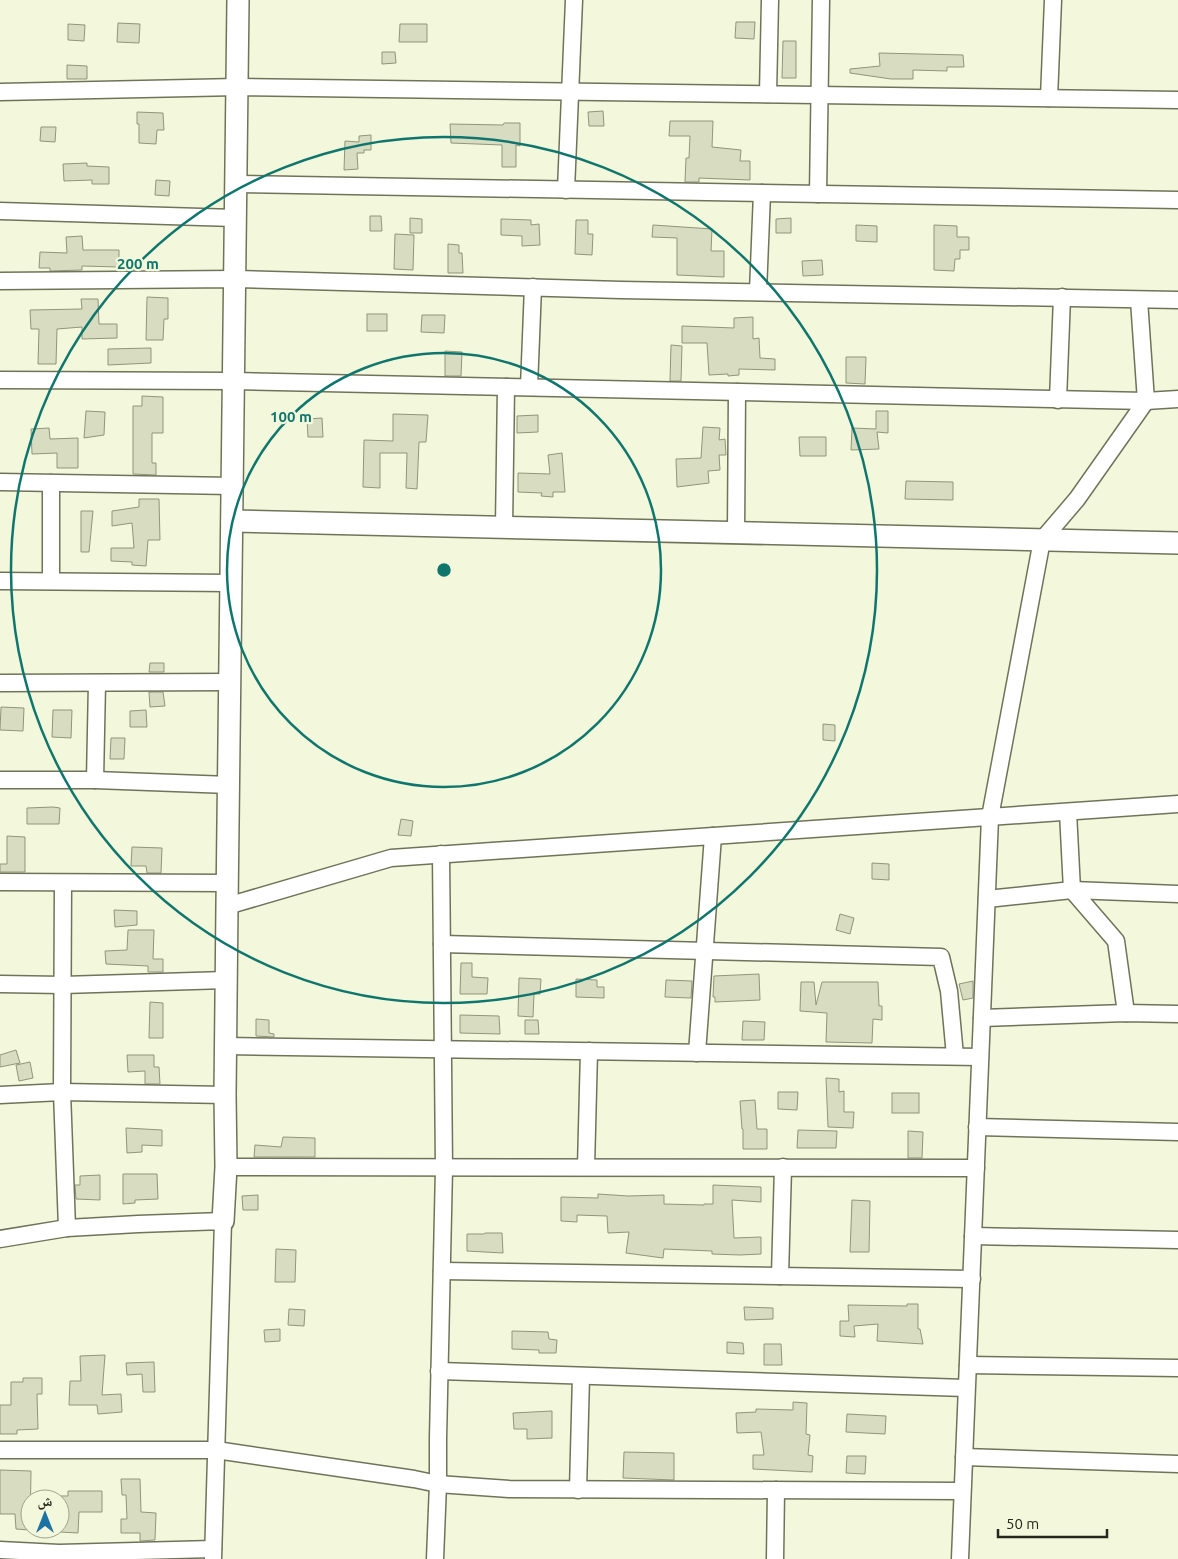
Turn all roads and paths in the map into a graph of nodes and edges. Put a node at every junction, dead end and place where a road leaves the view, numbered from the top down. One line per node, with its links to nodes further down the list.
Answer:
1 (238, 0): 6 (street)
2 (574, 0): 7 (street)
3 (770, 0): 9 (street)
4 (821, 0): 10 (street)
5 (1053, 0): 11 (street)
6 (238, 87): 7 (street); 8 (street); 13 (street)
7 (570, 91): 9 (street); 14 (street)
8 (0, 92)
9 (768, 94): 10 (street)
10 (819, 95): 11 (street); 16 (street)
11 (1049, 98): 12 (street)
12 (1178, 100)
13 (236, 184): 14 (street); 19 (street)
14 (566, 190): 15 (street)
15 (762, 193): 16 (street); 23 (street)
16 (818, 194): 17 (street)
17 (1178, 200)
18 (0, 211): 19 (street)
19 (235, 218): 20 (street)
20 (235, 280): 21 (street); 22 (street); 28 (street)
21 (0, 281)
22 (533, 287): 23 (street); 30 (street)
23 (758, 292): 24 (street)
24 (1062, 297): 25 (street); 33 (street)
25 (1140, 300): 26 (street); 34 (street)
26 (1178, 300)
27 (0, 380): 28 (street)
28 (234, 381): 29 (street); 37 (street)
29 (506, 387): 30 (street); 39 (street)
30 (529, 387): 31 (street)
31 (737, 392): 33 (street); 40 (street)
32 (1178, 399): 34 (street)
33 (1058, 400): 34 (street)
34 (1146, 401): 41 (street)
35 (0, 482): 36 (street)
36 (51, 483): 37 (street); 44 (street)
37 (232, 486): 38 (street)
38 (232, 521): 39 (street); 45 (street)
39 (504, 527): 40 (street)
40 (736, 533): 41 (street)
41 (1042, 540): 42 (street); 54 (street)
42 (1178, 543)
43 (0, 581): 44 (street)
44 (51, 581): 45 (street)
45 (231, 583): 46 (street)
46 (230, 682): 48 (street); 51 (street)
47 (0, 683): 48 (street)
48 (97, 683): 50 (street)
49 (0, 780): 50 (street)
50 (95, 780): 51 (street)
51 (229, 785): 59 (street)
52 (1178, 804): 53 (street)
53 (1068, 812): 54 (street); 60 (street)
54 (990, 817): 55 (street); 62 (street)
55 (713, 836): 56 (street); 65 (street)
56 (441, 854): 63 (street); 64 (street)
57 (0, 882): 58 (street)
58 (63, 884): 59 (street); 68 (street)
59 (228, 884): 63 (street)
60 (1072, 890): 61 (street); 62 (street); 69 (street)
61 (1178, 894)
62 (987, 899): 71 (street)
63 (227, 906): 66 (street)
64 (442, 944): 65 (street); 73 (street)
65 (705, 951): 75 (street); 76 (street)
66 (226, 980): 68 (street); 72 (street)
67 (0, 984): 68 (street)
68 (63, 985): 78 (street)
69 (1126, 1013): 70 (street); 71 (street)
70 (1178, 1014)
71 (982, 1018): 77 (street)
72 (226, 1046): 73 (street); 79 (street)
73 (443, 1049): 74 (street); 86 (street)
74 (589, 1051): 75 (street); 84 (street)
75 (697, 1053): 76 (street)
76 (955, 1056): 77 (street)
77 (980, 1057): 81 (street)
78 (62, 1092): 79 (street); 80 (street); 89 (street)
79 (225, 1094): 83 (street)
80 (0, 1095)
81 (977, 1127): 82 (street); 87 (street)
82 (1178, 1132)
83 (226, 1167): 86 (street); 88 (street)
84 (586, 1167): 85 (street); 86 (street)
85 (783, 1167): 87 (street); 94 (street)
86 (444, 1168): 93 (street)
87 (976, 1168): 90 (street)
88 (223, 1221): 89 (street); 102 (street)
89 (67, 1228): 91 (street)
90 (973, 1236): 92 (street); 95 (street)
91 (0, 1239)
92 (1178, 1240)
93 (442, 1271): 94 (street); 98 (street)
94 (780, 1276): 95 (street)
95 (972, 1279): 96 (street)
96 (968, 1366): 97 (street); 100 (street)
97 (1178, 1368)
98 (440, 1371): 99 (street); 105 (street)
99 (581, 1376): 100 (street); 106 (street)
100 (966, 1388): 103 (street)
101 (0, 1450): 102 (street)
102 (216, 1450): 105 (street); 110 (street)
103 (964, 1457): 104 (street); 108 (street)
104 (1178, 1464)
105 (438, 1484): 106 (street); 112 (street)
106 (578, 1490): 107 (street)
107 (776, 1490): 108 (street); 113 (street)
108 (962, 1491): 114 (street)
109 (0, 1550): 111 (street)
110 (213, 1554): 111 (street)
111 (58, 1556)
112 (435, 1559)
113 (775, 1559)
114 (960, 1559): 115 (street)
115 (966, 1559)

